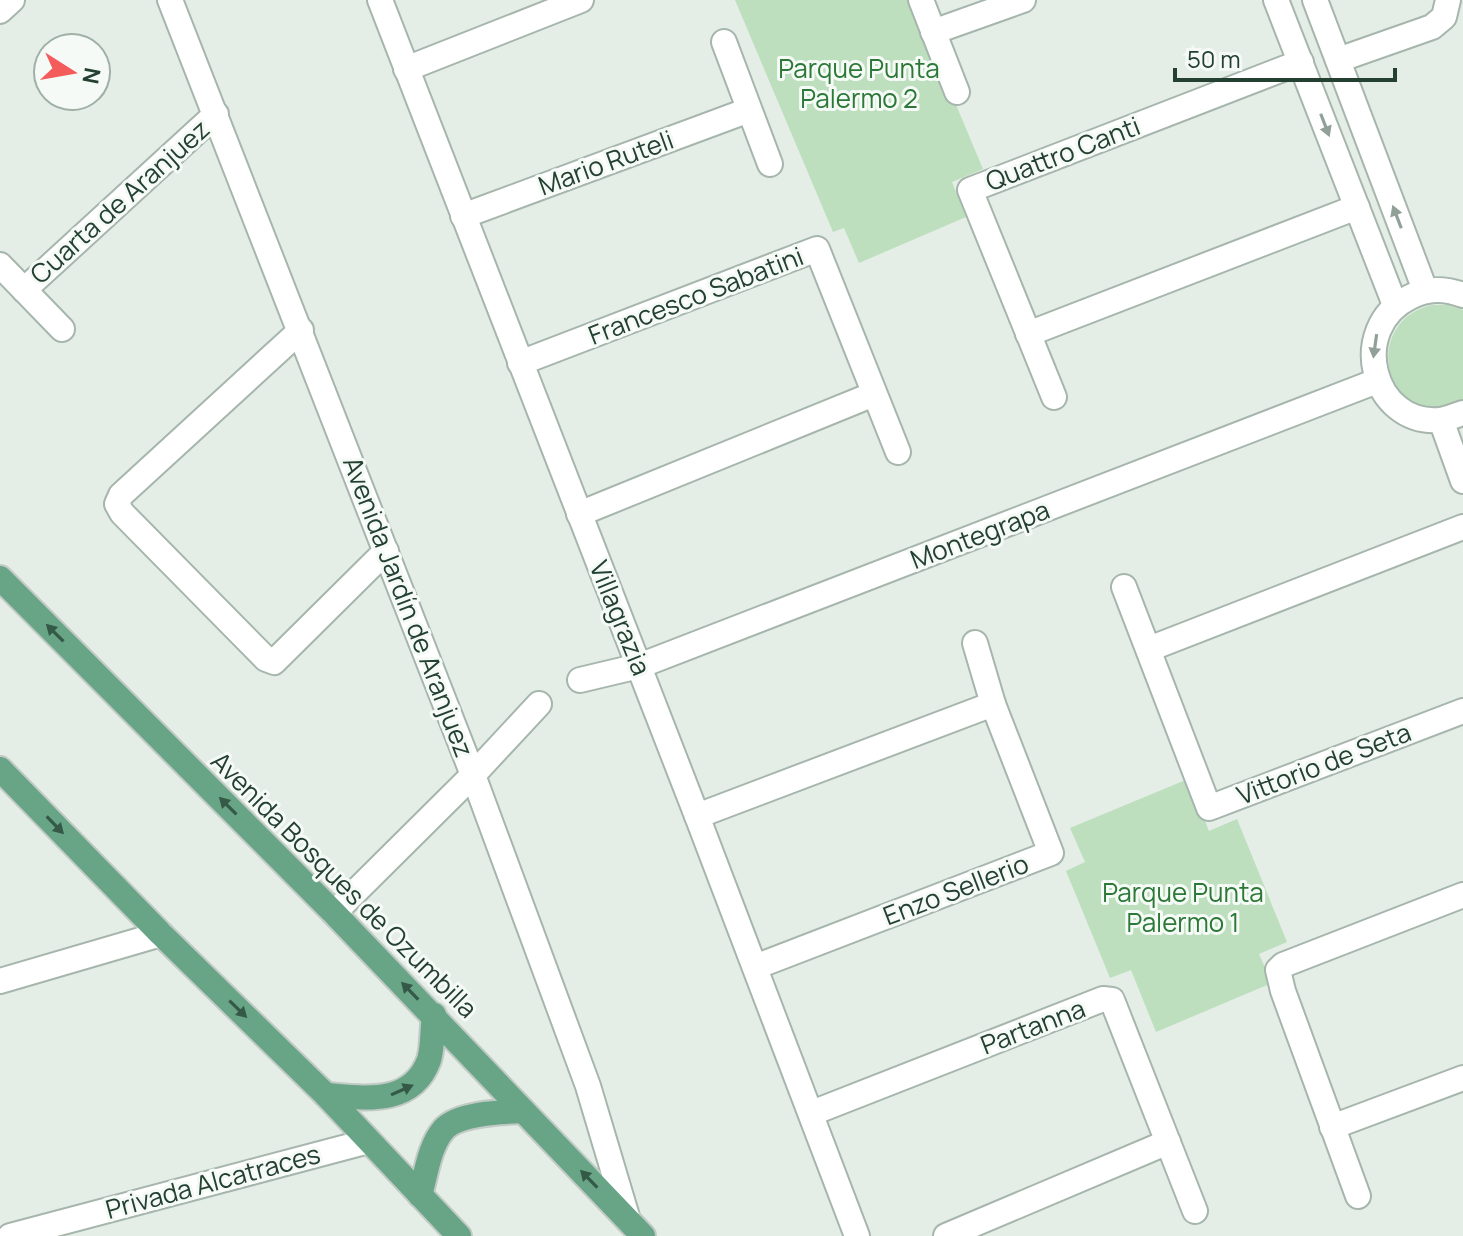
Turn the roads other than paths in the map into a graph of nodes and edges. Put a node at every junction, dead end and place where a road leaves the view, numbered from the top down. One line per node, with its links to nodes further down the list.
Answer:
1 (12, 0): 10 (street)
2 (170, 0): 18 (street, Avenida Jardín de Aranjuez)
3 (380, 0): 15 (street, Villagrazia)
4 (581, 0): 15 (street)
5 (921, 0): 11 (street)
6 (1023, 0): 11 (street)
7 (1276, 0): 14 (street)
8 (1315, 0): 13 (street)
9 (1448, 0): 13 (street)
10 (0, 11)
11 (933, 32): 16 (street)
12 (724, 42): 17 (street)
13 (1338, 60): 24 (street, one-way to 13)
14 (1301, 62): 20 (street, one-way to 20); 29 (street, Quattro Canti)
15 (406, 69): 21 (street, Villagrazia)
16 (957, 92)
17 (749, 110): 19 (street); 21 (street, Mario Ruteli)
18 (216, 114): 23 (street, Cuarta de Aranjuez); 28 (street, Avenida Jardín de Aranjuez)
19 (770, 164)
20 (1357, 207): 26 (street); 29 (street)
21 (463, 216): 30 (street, Villagrazia)
22 (0, 265): 23 (street, Cuarta de Aranjuez)
23 (24, 290): 27 (street, Cuarta de Aranjuez)
24 (1425, 290): 25 (street); 26 (street)
25 (1463, 295)
26 (1395, 305): 31 (street, one-way to 31)
27 (62, 329)
28 (301, 330): 39 (street, Avenida Jardín de Aranjuez); 39 (street)
29 (1028, 334): 33 (street, Quattro Canti)
30 (520, 363): 32 (street, Francesco Sabatini); 37 (street, Villagrazia)
31 (1377, 381): 34 (street); 44 (street, Montegrapa)
32 (874, 394): 35 (street, Francesco Sabatini); 37 (street)
33 (1054, 397)
34 (1452, 416): 36 (street)
35 (898, 452)
36 (1463, 481)
37 (579, 514): 44 (street, Villagrazia)
38 (1463, 527): 43 (street)
39 (386, 551): 50 (street, Avenida Jardín de Aranjuez)
40 (0, 578): 53 (main road, Avenida Bosques de Ozumbilla, one-way to 40)
41 (1124, 587): 43 (street, Vittorio de Seta)
42 (975, 643): 47 (street, Enzo Sellerio)
43 (1149, 649): 48 (street, Vittorio de Seta)
44 (639, 666): 45 (street, Montegrapa); 51 (street, Villagrazia)
45 (580, 680)
46 (539, 704): 50 (street)
47 (993, 704): 51 (street); 55 (street, Enzo Sellerio)
48 (1463, 711)
49 (0, 769): 54 (main road, one-way to 54)
50 (473, 775): 53 (street); 68 (street, Avenida Jardín de Aranjuez)
51 (697, 816): 55 (street, Villagrazia)
52 (1463, 895): 62 (street)
53 (334, 913): 57 (main road, Avenida Bosques de Ozumbilla, one-way to 53)
54 (161, 934): 56 (street); 59 (main road, one-way to 59)
55 (755, 967): 61 (street, Villagrazia)
56 (0, 981)
57 (434, 1015): 59 (main road, one-way to 57); 60 (main road, Avenida Bosques de Ozumbilla)
58 (1463, 1078): 62 (street)
59 (326, 1095): 63 (main road)
60 (523, 1111): 65 (main road); 68 (main road, Avenida Bosques de Ozumbilla, one-way to 60)
61 (812, 1113): 64 (street, Partanna); 71 (street, Villagrazia)
62 (1332, 1127): 66 (street)
63 (369, 1141): 65 (main road); 69 (street, Privada Alcatraces)
64 (1168, 1142): 67 (street, Partanna); 72 (street)
65 (420, 1195): 70 (main road)
66 (1358, 1196)
67 (1195, 1211)
68 (636, 1228)
69 (10, 1236)
70 (459, 1236)
71 (857, 1236)
72 (946, 1236)

